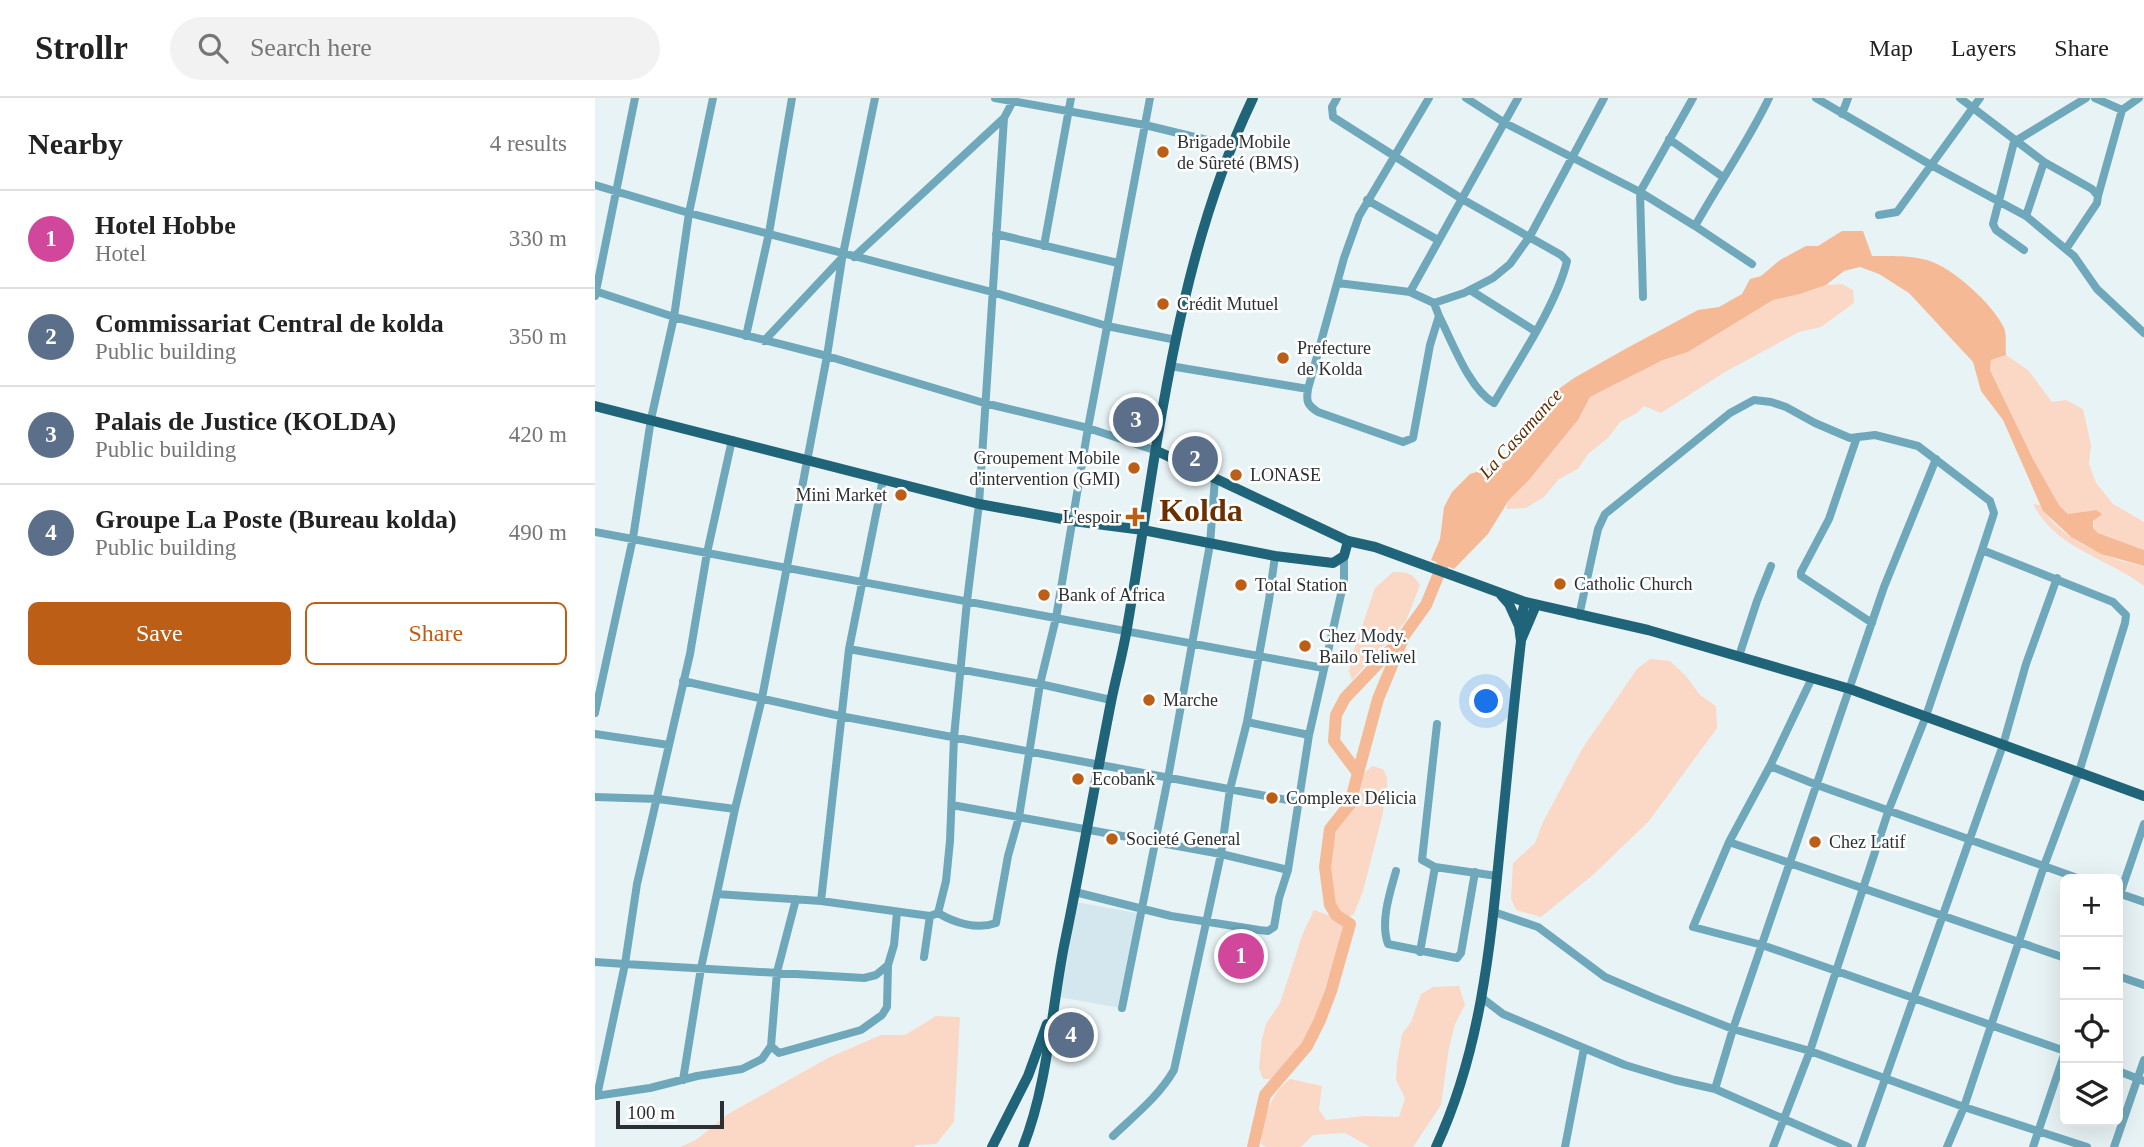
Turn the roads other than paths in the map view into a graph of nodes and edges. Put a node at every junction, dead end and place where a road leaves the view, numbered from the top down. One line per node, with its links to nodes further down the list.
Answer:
1 (635, 98): 40 (street)
2 (713, 98): 46 (street)
3 (792, 98): 50 (street)
4 (875, 98): 57 (street)
5 (995, 98): 23 (street)
6 (1071, 98): 26 (street)
7 (1150, 98): 30 (street)
8 (1253, 98): 33 (main road)
9 (1337, 98): 34 (street)
10 (1429, 98): 34 (street)
11 (1466, 98): 29 (street)
12 (1518, 98): 29 (street)
13 (1604, 98): 35 (street)
14 (1693, 98): 31 (street)
15 (1769, 98): 38 (street)
16 (1816, 98): 27 (street)
17 (1848, 98): 27 (street)
18 (1960, 98): 24 (street)
19 (1980, 98): 24 (street)
20 (2086, 98): 32 (street)
21 (2095, 98): 25 (street)
22 (2139, 98): 25 (street)
23 (1012, 100): 26 (street); 28 (street)
24 (1973, 107): 32 (street); 37 (street)
25 (2122, 110): 42 (street)
26 (1068, 112): 30 (street); 54 (street)
27 (1842, 114): 37 (street)
28 (1004, 118): 51 (street); 58 (street)
29 (1505, 123): 35 (street); 43 (street)
30 (1145, 125): 33 (street); 59 (street)
31 (1669, 139): 38 (street); 41 (street)
32 (2014, 142): 36 (street); 45 (street)
33 (1232, 146): 74 (main road)
34 (1395, 156): 43 (street); 44 (street)
35 (1571, 157): 41 (street); 52 (street)
36 (2044, 162): 42 (street); 48 (street)
37 (1931, 165): 45 (street); 47 (street)
38 (1723, 177): 49 (street)
39 (595, 185): 40 (street)
40 (616, 191): 46 (street); 65 (street)
41 (1640, 192): 49 (street); 66 (street)
42 (2098, 196): 55 (street)
43 (1462, 199): 52 (street); 53 (street)
44 (1367, 200): 53 (street); 61 (street)
45 (1998, 201): 48 (street); 56 (street)
46 (689, 213): 50 (street); 69 (street)
47 (1879, 215)
48 (2027, 216): 55 (street)
49 (1695, 226): 60 (street)
50 (769, 233): 57 (street); 73 (street)
51 (996, 234): 54 (street); 63 (street)
52 (1529, 236): 62 (street); 71 (street)
53 (1438, 240): 64 (street)
54 (1044, 246): 59 (street)
55 (2066, 249): 72 (street)
56 (2024, 250)
57 (843, 256): 58 (street); 75 (street); 76 (street)
58 (854, 257): 63 (street)
59 (1118, 262): 70 (street)
60 (1752, 264)
61 (1338, 283): 64 (street); 78 (street)
62 (1470, 290): 67 (street); 71 (street)
63 (992, 292): 70 (street); 79 (street)
64 (1410, 292): 67 (street)
65 (595, 293): 69 (street)
66 (1643, 297)
67 (1434, 303): 68 (street)
68 (1439, 316): 71 (street); 78 (street)
69 (674, 317): 73 (street); 81 (street)
70 (1107, 326): 74 (street); 82 (street)
71 (1535, 331)
72 (2144, 333)
73 (746, 336): 75 (street)
74 (1176, 340): 77 (main road)
75 (764, 341): 76 (street)
76 (827, 356): 79 (street); 87 (street)
77 (1170, 366): 78 (street); 85 (main road)
78 (1308, 389)
79 (984, 403): 82 (street); 90 (street)
80 (595, 406): 81 (main road)
81 (651, 419): 84 (main road); 94 (street)
82 (1088, 428): 85 (street); 91 (street)
83 (1857, 437): 86 (street); 108 (street); 110 (street)
84 (732, 440): 87 (main road); 98 (street)
85 (1157, 451): 89 (main road); 92 (main road)
86 (1936, 459): 97 (street); 110 (street)
87 (806, 460): 88 (main road); 102 (street)
88 (883, 479): 90 (main road); 104 (street)
89 (1215, 479): 95 (main road); 96 (street)
90 (979, 504): 91 (main road); 106 (street)
91 (1073, 521): 92 (main road); 109 (street)
92 (1143, 530): 96 (main road); 112 (main road)
93 (595, 532): 94 (street)
94 (633, 538): 98 (street); 126 (street)
95 (1348, 541): 100 (main road); 105 (main road)
96 (1210, 544): 99 (main road); 114 (street)
97 (1982, 550): 103 (street); 128 (street)
98 (707, 553): 102 (street); 121 (street)
99 (1275, 556): 100 (main road); 116 (street)
100 (1344, 556): 118 (street)
101 (1772, 566): 117 (street)
102 (786, 568): 104 (street); 124 (street)
103 (2057, 578): 135 (street); 139 (street)
104 (864, 583): 106 (street); 115 (street)
105 (1500, 595): 107 (main road); 111 (main road)
106 (967, 601): 109 (street); 119 (street)
107 (1530, 604): 108 (main road); 111 (main road); 113 (main road)
108 (1579, 616): 117 (main road)
109 (1055, 618): 112 (street); 122 (street)
110 (1872, 623): 123 (street)
111 (1518, 626): 113 (main road)
112 (1127, 631): 114 (street); 125 (main road)
113 (1521, 641): 164 (main road)
114 (1193, 644): 116 (street); 140 (street)
115 (849, 649): 119 (street); 127 (street)
116 (1258, 655): 118 (street); 129 (street)
117 (1738, 656): 120 (main road)
118 (1323, 667): 132 (street)
119 (961, 670): 122 (street); 133 (street)
120 (1812, 678): 123 (main road); 138 (street)
121 (683, 681): 124 (street); 134 (street)
122 (1040, 684): 125 (street); 136 (street)
123 (1850, 689): 128 (main road); 141 (street)
124 (762, 698): 127 (street); 148 (street)
125 (1111, 700): 137 (main road)
126 (595, 713)
127 (840, 716): 133 (street); 171 (street)
128 (1926, 716): 135 (main road); 149 (street)
129 (1247, 722): 132 (street); 142 (street)
130 (1437, 724): 159 (street)
131 (595, 734): 134 (street)
132 (1309, 735): 146 (street)
133 (954, 737): 136 (street); 147 (street)
134 (669, 745): 145 (street)
135 (2003, 745): 139 (main road); 153 (street)
136 (1029, 752): 137 (street); 150 (street)
137 (1100, 764): 140 (street); 152 (main road)
138 (1770, 766): 141 (street); 155 (street)
139 (2079, 772): 143 (main road); 158 (street)
140 (1168, 778): 142 (street); 154 (street)
141 (1817, 785): 149 (street); 157 (street)
142 (1230, 789): 146 (street); 156 (street)
143 (2144, 796)
144 (595, 797): 145 (street)
145 (658, 799): 148 (street); 185 (street)
146 (1298, 802): 160 (street)
147 (952, 804): 150 (street); 176 (street)
148 (735, 808): 168 (street)
149 (1889, 809): 153 (street); 166 (street)
150 (1019, 817): 152 (street); 176 (street)
151 (2144, 824): 165 (street)
152 (1088, 831): 154 (street); 167 (main road)
153 (1970, 838): 158 (street); 177 (street)
154 (1156, 842): 156 (street); 173 (street)
155 (1729, 842): 157 (street); 180 (street)
156 (1221, 854): 160 (street); 178 (street)
157 (1791, 865): 166 (street); 180 (street)
158 (2044, 866): 163 (street); 179 (street)
159 (1435, 867): 162 (street); 181 (street)
160 (1288, 870): 178 (street)
161 (1396, 871): 181 (street)
162 (1475, 872): 164 (street); 181 (street)
163 (2066, 874)
164 (1497, 876): 175 (main road)
165 (2123, 882)
166 (1864, 888): 177 (street); 188 (street)
167 (1075, 892): 173 (street); 195 (main road)
168 (717, 894): 170 (street); 187 (street)
169 (2123, 897): 172 (street)
170 (796, 899): 171 (street); 189 (street)
171 (821, 901): 174 (street)
172 (2144, 902)
173 (1141, 909): 178 (street); 194 (street)
174 (897, 912): 176 (street); 186 (street)
175 (1494, 912): 192 (main road); 197 (street)
176 (934, 914): 183 (street)
177 (1942, 917): 179 (street); 193 (street)
178 (1207, 921): 213 (street)
179 (2019, 941): 182 (street); 196 (street)
180 (1762, 945): 188 (street); 197 (street)
181 (1420, 952)
182 (2060, 956)
183 (924, 957)
184 (595, 962): 185 (street)
185 (625, 964): 187 (street); 209 (street)
186 (888, 965): 189 (street); 198 (street)
187 (701, 968): 189 (street); 205 (street)
188 (1835, 971): 193 (street); 201 (street)
189 (777, 972): 198 (street)
190 (2123, 978): 191 (street)
191 (2144, 985)
192 (1482, 998): 199 (street); 216 (main road)
193 (1913, 998): 196 (street); 206 (street)
194 (1122, 1008)
195 (1052, 1010): 214 (main road); 215 (main road)
196 (1993, 1025): 200 (street); 210 (street)
197 (1733, 1029): 201 (street); 208 (street)
198 (771, 1046): 205 (street)
199 (1584, 1048): 208 (street); 217 (street)
200 (2060, 1050)
201 (1810, 1051): 206 (street); 211 (street)
202 (2144, 1060): 207 (street)
203 (2061, 1063): 212 (street)
204 (2123, 1073): 207 (street)
205 (683, 1080): 209 (street)
206 (1887, 1080): 210 (street); 220 (street)
207 (2141, 1080): 224 (street)
208 (1715, 1089): 211 (street)
209 (596, 1096)
210 (1964, 1107): 212 (street); 221 (street)
211 (1782, 1119): 218 (street); 219 (street)
212 (2039, 1132): 222 (street); 223 (street)
213 (1113, 1136)
214 (992, 1147)
215 (1023, 1147)
216 (1436, 1147)
217 (1565, 1147)
218 (1773, 1147)
219 (1848, 1147)
220 (1861, 1147)
221 (1947, 1147)
222 (2033, 1147)
223 (2087, 1147)
224 (2114, 1147)

